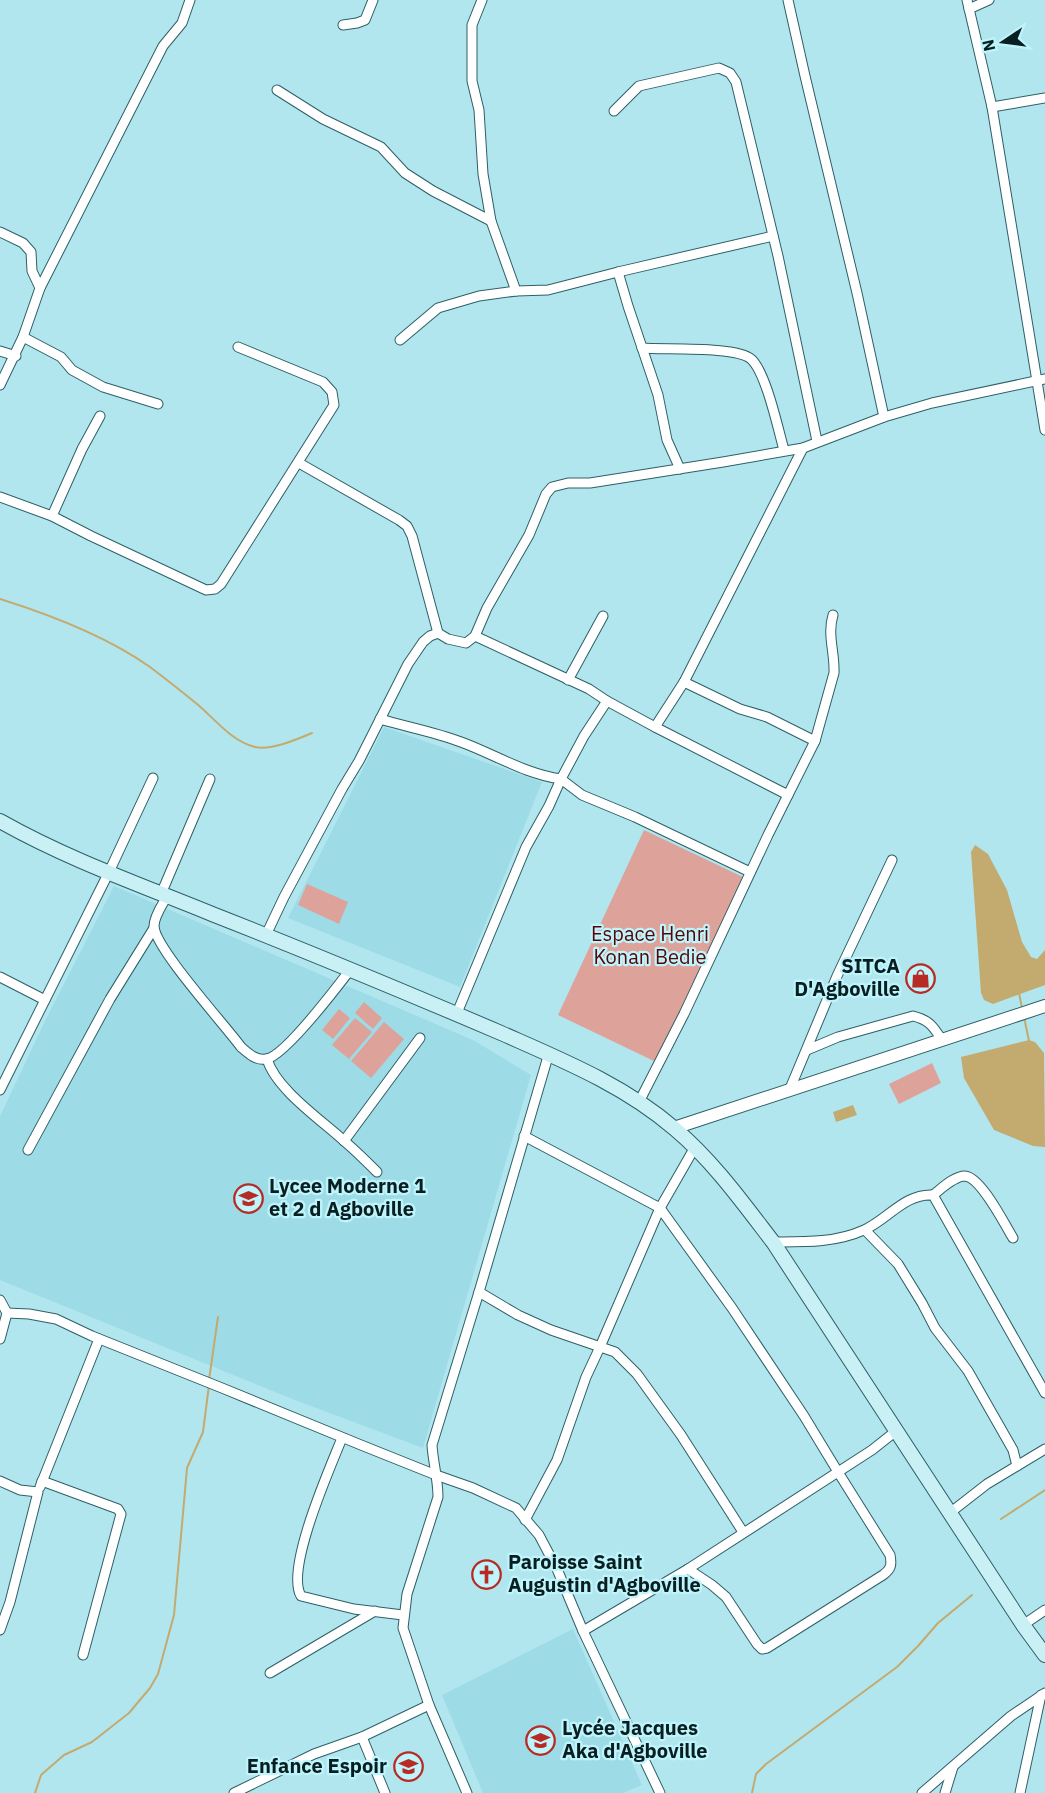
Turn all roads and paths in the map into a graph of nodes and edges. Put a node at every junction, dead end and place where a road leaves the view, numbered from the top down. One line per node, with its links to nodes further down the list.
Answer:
1 (190, 0): 16 (street)
2 (374, 0): 7 (street)
3 (482, 0): 12 (street)
4 (788, 0): 28 (street)
5 (989, 0): 6 (street)
6 (968, 4): 10 (street)
7 (343, 25)
8 (277, 90): 12 (street)
9 (1045, 98): 10 (street)
10 (992, 107): 24 (street)
11 (614, 111): 14 (street)
12 (491, 221): 17 (street)
13 (0, 232): 16 (street)
14 (773, 236): 15 (street); 30 (street)
15 (618, 272): 17 (street); 21 (street)
16 (40, 288): 18 (street)
17 (516, 291): 19 (street)
18 (23, 338): 23 (street); 26 (street)
19 (400, 340)
20 (238, 347): 33 (street)
21 (642, 348): 32 (street); 34 (street)
22 (0, 351): 23 (street)
23 (16, 356): 25 (street)
24 (1040, 380): 28 (street); 29 (street)
25 (0, 385)
26 (158, 404)
27 (100, 416): 36 (street)
28 (884, 417): 30 (street)
29 (1045, 430)
30 (817, 441): 31 (street)
31 (803, 448): 32 (street); 42 (street)
32 (784, 450): 34 (street)
33 (298, 463): 36 (street); 39 (street)
34 (680, 469): 40 (street)
35 (0, 496): 36 (street)
36 (52, 516)
37 (833, 615): 46 (street)
38 (603, 616): 41 (street)
39 (438, 633): 40 (street); 44 (street)
40 (475, 636): 41 (street)
41 (568, 681): 43 (street)
42 (684, 682): 45 (street); 46 (street)
43 (607, 701): 45 (street); 49 (street)
44 (380, 719): 49 (street); 57 (street)
45 (656, 727): 50 (street)
46 (815, 741): 50 (street)
47 (153, 778): 53 (street)
48 (210, 779): 55 (street)
49 (561, 779): 54 (street); 62 (street)
50 (788, 795): 54 (street)
51 (2, 826): 53 (main road)
52 (892, 860): 65 (street)
53 (109, 872): 55 (main road); 60 (street)
54 (750, 872): 70 (street)
55 (164, 895): 56 (street); 57 (main road)
56 (154, 928): 67 (street); 75 (street)
57 (266, 935): 58 (main road)
58 (350, 970): 62 (main road); 67 (street)
59 (0, 977): 60 (street)
60 (45, 1000): 68 (street)
61 (1045, 1006): 64 (street)
62 (457, 1013): 66 (main road)
63 (420, 1038): 73 (street)
64 (942, 1040): 65 (street); 69 (street)
65 (807, 1050): 69 (street)
66 (549, 1053): 70 (main road); 72 (street)
67 (267, 1059): 73 (street)
68 (0, 1090)
69 (789, 1091): 71 (street)
70 (639, 1102): 71 (main road)
71 (674, 1128): 74 (main road)
72 (524, 1136): 78 (street); 82 (street)
73 (344, 1141): 76 (street)
74 (695, 1147): 78 (street); 81 (main road)
75 (28, 1150)
76 (377, 1172)
77 (933, 1195): 79 (street); 80 (street); 88 (street)
78 (660, 1208): 87 (street); 93 (street)
79 (865, 1230): 81 (street); 92 (street)
80 (1013, 1238)
81 (773, 1242): 89 (main road)
82 (479, 1292): 87 (street); 94 (street)
83 (0, 1300): 84 (street)
84 (7, 1313): 85 (street); 86 (street)
85 (99, 1339): 90 (street); 96 (street)
86 (0, 1340)
87 (600, 1347): 99 (street); 100 (street)
88 (1045, 1393)
89 (896, 1431): 93 (street); 98 (main road)
90 (342, 1438): 94 (street); 103 (street)
91 (1045, 1449): 92 (street)
92 (1017, 1466): 98 (street)
93 (838, 1472): 100 (street); 101 (street)
94 (436, 1475): 99 (street); 104 (street)
95 (0, 1481): 97 (street)
96 (42, 1481): 97 (street); 108 (street)
97 (38, 1492): 106 (street)
98 (951, 1512): 105 (main road)
99 (525, 1520): 107 (street)
100 (743, 1532): 101 (street)
101 (688, 1569): 107 (street)
102 (1045, 1610): 105 (street)
103 (375, 1611): 104 (street); 110 (street)
104 (404, 1615): 112 (street)
105 (1023, 1625): 109 (main road)
106 (0, 1630)
107 (584, 1631): 118 (street)
108 (83, 1655)
109 (1045, 1656)
110 (270, 1673)
111 (1043, 1694): 114 (street); 121 (street)
112 (429, 1705): 113 (street); 117 (street)
113 (362, 1737): 115 (street); 116 (street)
114 (954, 1766): 119 (street); 120 (street)
115 (234, 1793)
116 (386, 1793)
117 (467, 1793)
118 (660, 1793)
119 (922, 1793)
120 (945, 1793)
121 (1020, 1793)

